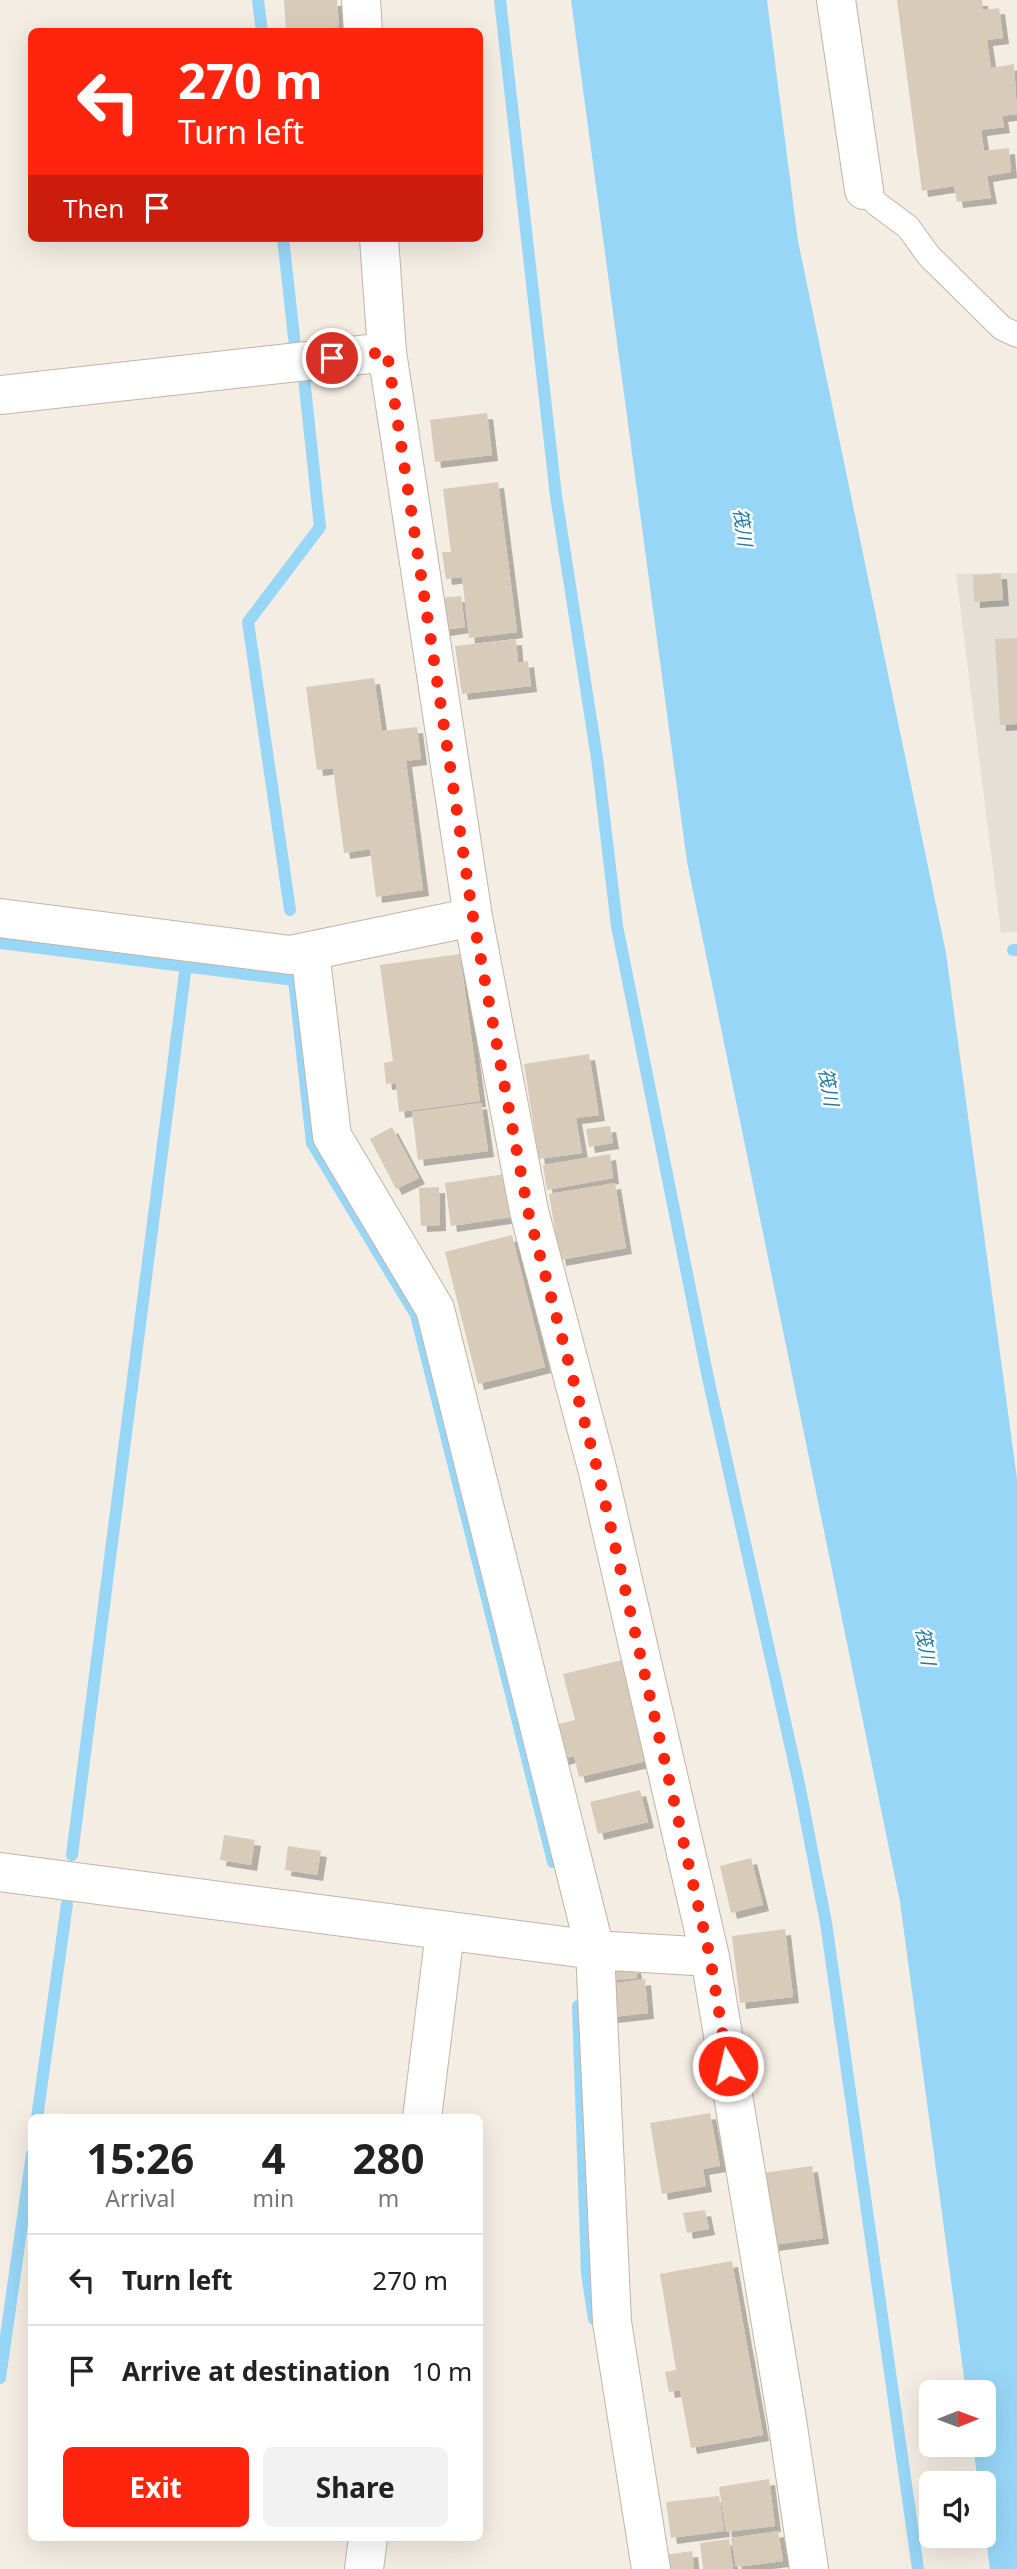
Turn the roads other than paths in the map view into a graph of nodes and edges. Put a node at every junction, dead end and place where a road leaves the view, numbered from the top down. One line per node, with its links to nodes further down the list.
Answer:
1 (361, 0): 3 (street)
2 (836, 0): 4 (street)
3 (363, 28)
4 (864, 190): 6 (lane)
5 (379, 242): 7 (street)
6 (1017, 335)
7 (387, 352): 8 (street); 9 (street)
8 (0, 395)
9 (473, 917): 11 (street); 15 (street)
10 (0, 918): 11 (street)
11 (310, 951): 14 (street)
12 (0, 1872): 13 (street)
13 (446, 1932): 14 (street); 16 (street)
14 (595, 1950): 15 (street); 19 (street)
15 (710, 1957): 20 (street)
16 (423, 2114)
17 (368, 2541): 18 (street)
18 (364, 2569)
19 (651, 2569)
20 (809, 2569)

